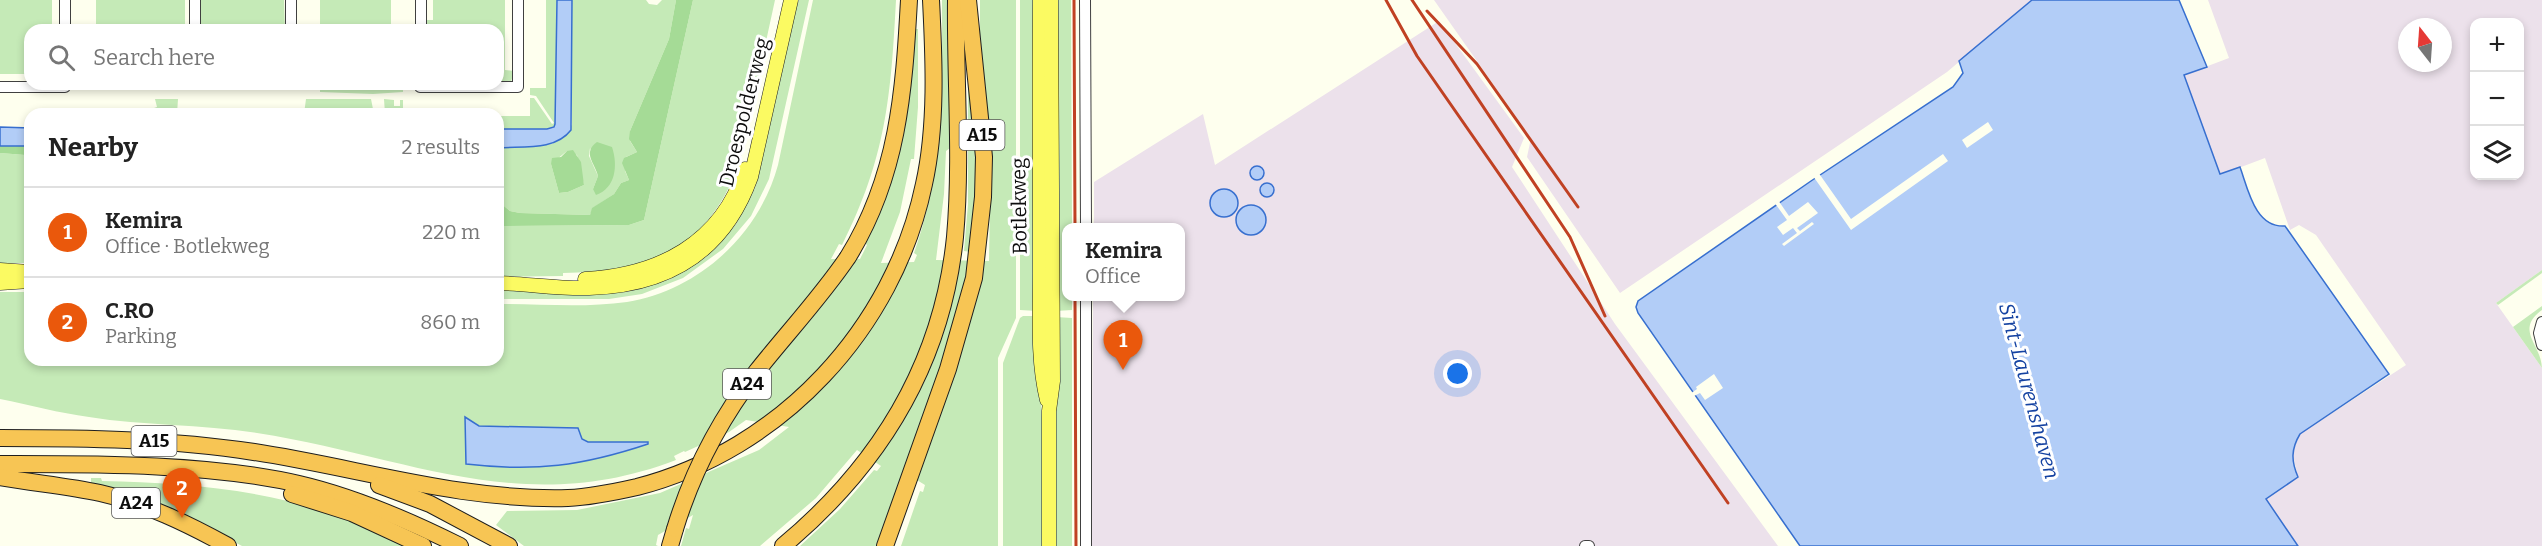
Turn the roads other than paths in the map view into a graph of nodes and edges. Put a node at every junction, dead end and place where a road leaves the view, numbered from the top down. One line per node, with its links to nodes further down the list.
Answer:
1 (65, 0): 15 (street)
2 (195, 0): 16 (street)
3 (291, 0): 17 (street)
4 (421, 0): 18 (street)
5 (518, 0): 21 (street)
6 (782, 0): 28 (main road, Droespolderweg)
7 (791, 0): 28 (main road, Droespolderweg)
8 (909, 0): 38 (highway, A24, bridge)
9 (931, 0): 34 (highway, A24)
10 (956, 0): 43 (highway)
11 (968, 0): 44 (highway, A15)
12 (1040, 0): 32 (main road, Botlekweg)
13 (1051, 0): 32 (main road, Botlekweg)
14 (1084, 0): 22 (street)
15 (65, 24)
16 (195, 24)
17 (291, 24)
18 (421, 24)
19 (0, 87): 20 (street)
20 (24, 87)
21 (504, 87)
22 (1086, 223)
23 (0, 270): 24 (main road)
24 (24, 272)
25 (24, 281): 26 (main road)
26 (0, 283)
27 (504, 284): 28 (main road, Droespolderweg)
28 (526, 284)
29 (1086, 301): 46 (street)
30 (2542, 322): 31 (street)
31 (2542, 345)
32 (1049, 411): 45 (main road, Botlekweg)
33 (0, 438): 34 (highway, A15)
34 (306, 463): 42 (highway, A15)
35 (0, 464): 36 (highway, A15)
36 (192, 470): 40 (highway, A15); 41 (highway, A15)
37 (0, 477): 39 (highway, A24)
38 (672, 538)
39 (228, 546)
40 (423, 546)
41 (460, 546)
42 (509, 546)
43 (783, 546)
44 (885, 546)
45 (1049, 546)
46 (1086, 546)

